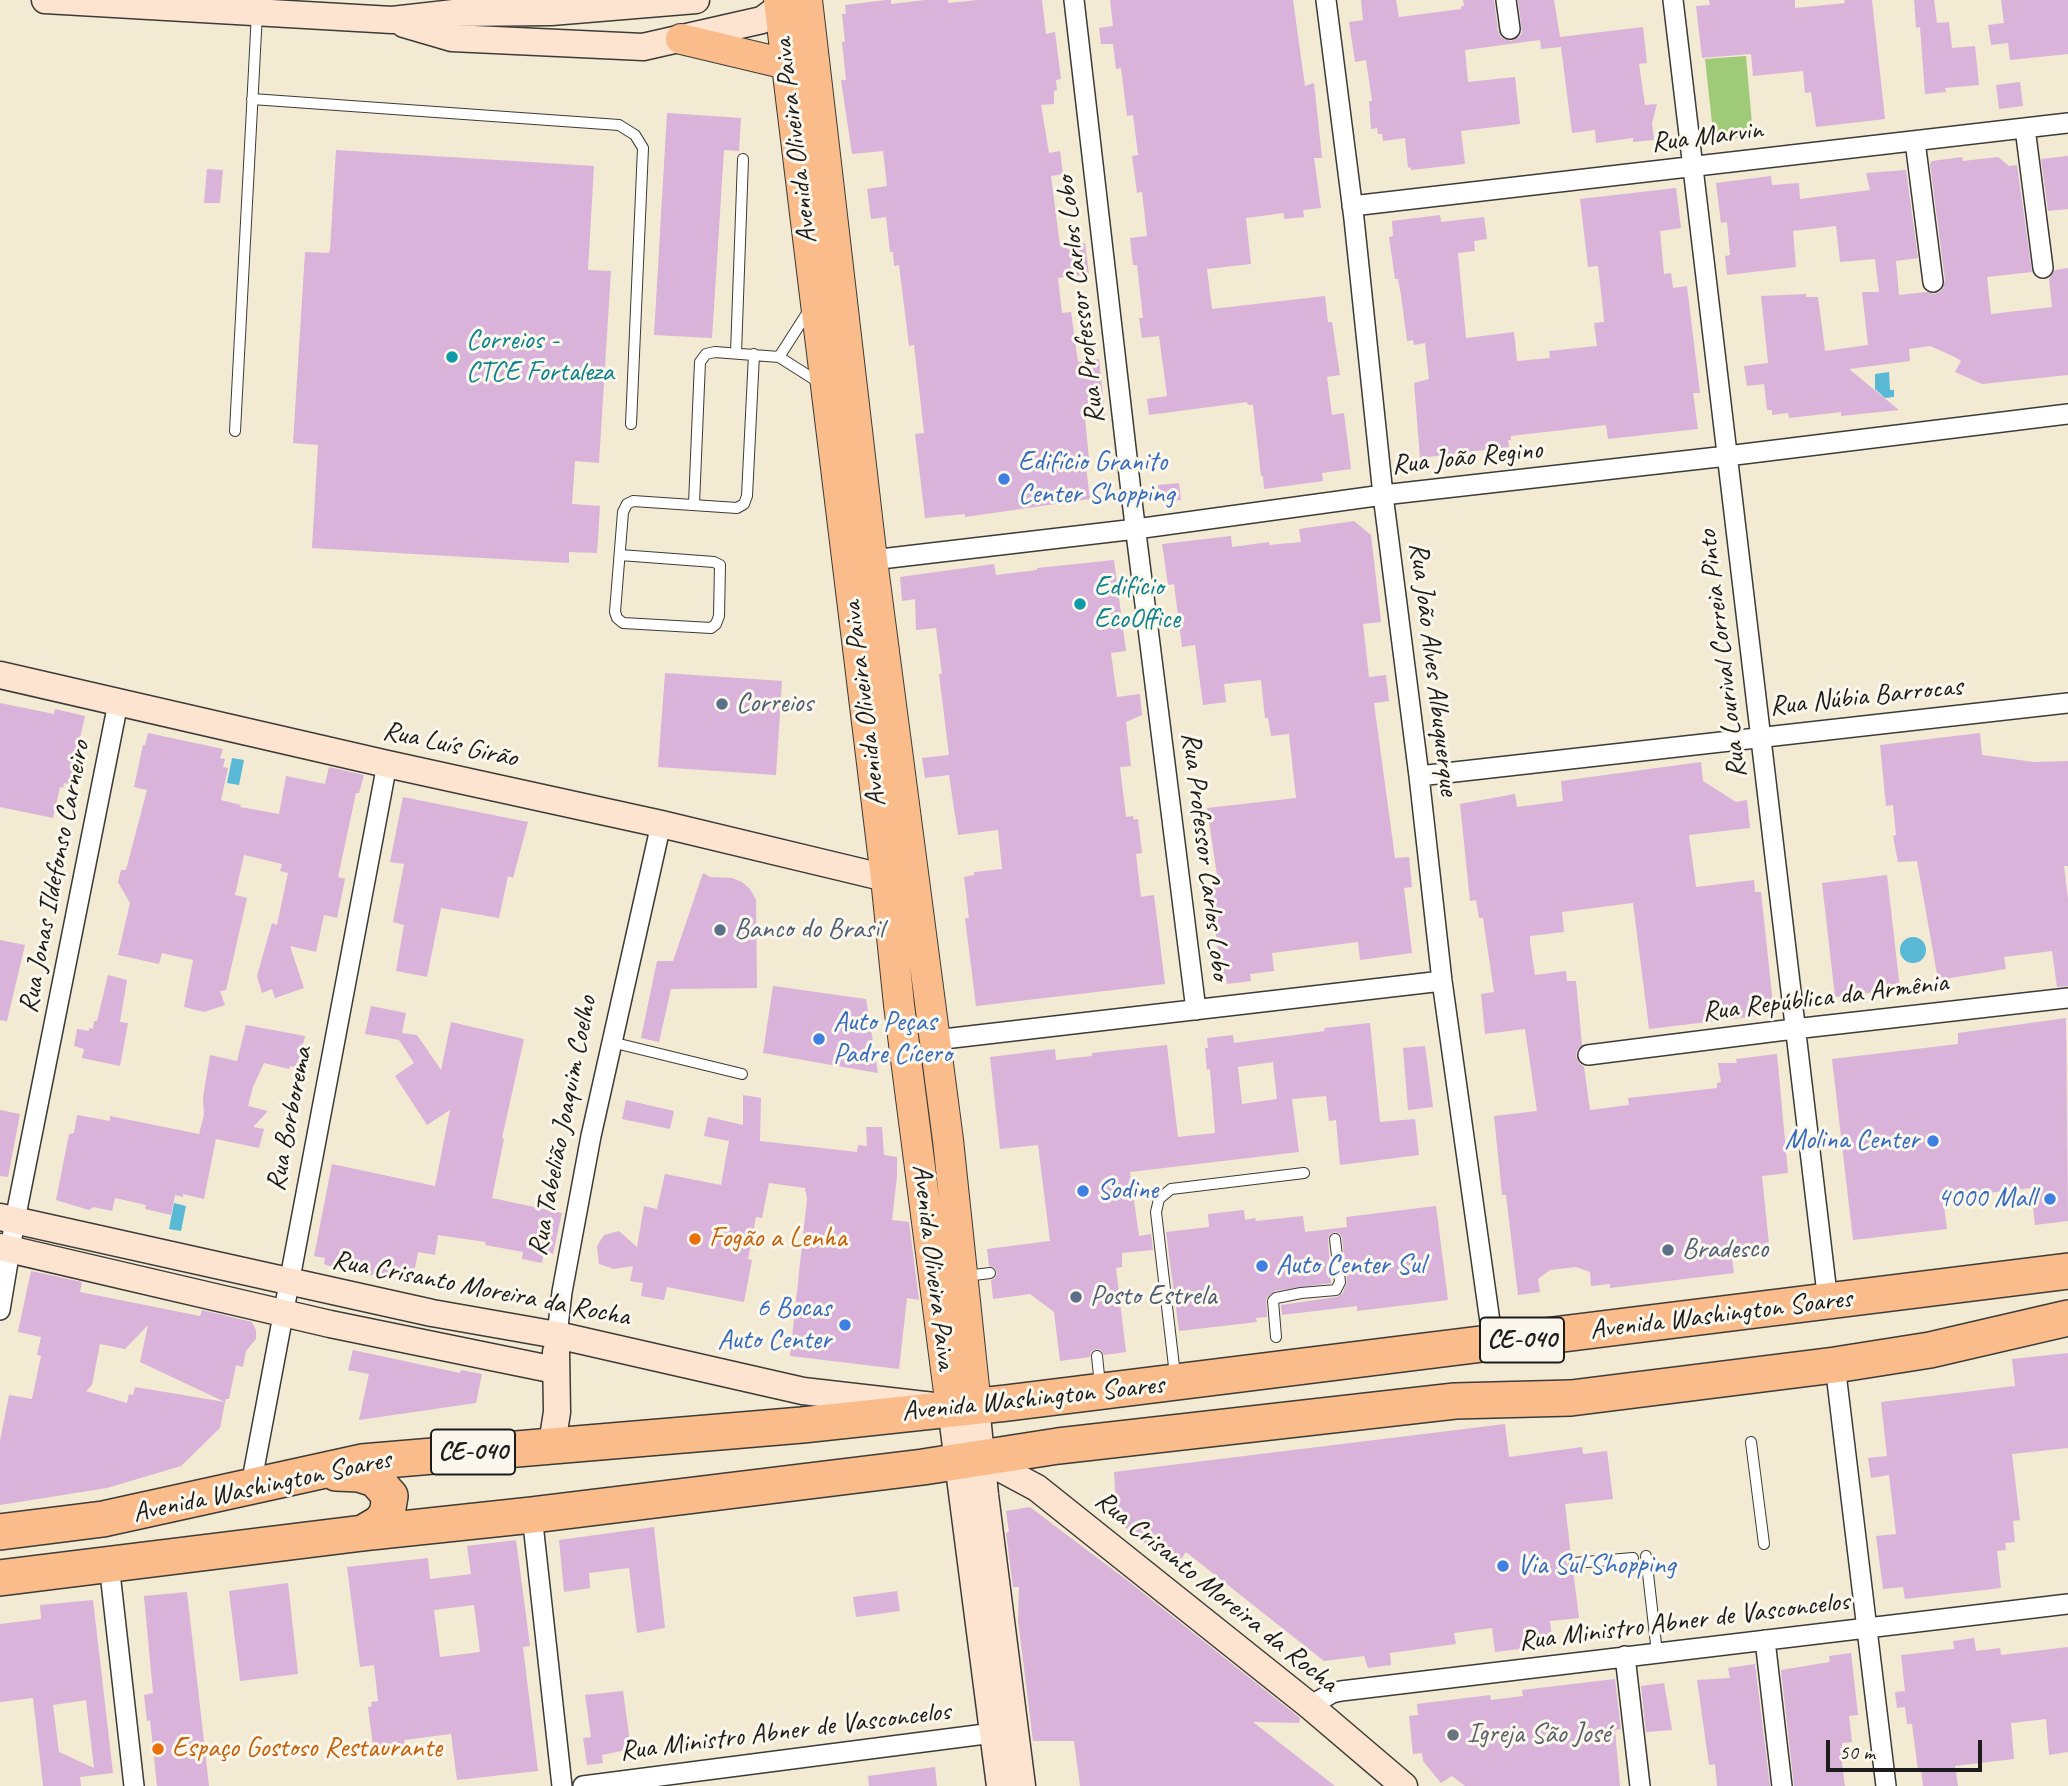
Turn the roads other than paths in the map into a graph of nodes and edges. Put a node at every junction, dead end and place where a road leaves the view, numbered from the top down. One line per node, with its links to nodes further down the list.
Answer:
1 (45, 0): 9 (street)
2 (696, 0): 8 (street)
3 (1074, 0): 35 (street, Rua Professor Carlos Lobo)
4 (1326, 0): 21 (street, Rua João Alves Albuquerque)
5 (1506, 0): 11 (street)
6 (1673, 0): 20 (street, Rua Lourival Correia Pìnto)
7 (788, 2): 12 (street); 14 (main road, Avenida Oliveira Paiva); 37 (main road, Avenida Oliveira Paiva)
8 (647, 6): 10 (street); 13 (street)
9 (257, 13): 10 (street); 15 (lane)
10 (393, 20): 13 (street)
11 (1510, 29)
12 (681, 39): 13 (street); 14 (main road)
13 (643, 47)
14 (786, 64): 24 (main road, Avenida Oliveira Paiva)
15 (252, 99): 30 (lane); 31 (lane)
16 (2068, 123): 17 (street, Rua Marvin)
17 (2025, 128): 18 (street, Rua Marvin); 22 (street)
18 (1915, 141): 20 (street, Rua Marvin); 23 (street)
19 (743, 159): 25 (lane)
20 (1692, 167): 21 (street, Rua Marvin); 32 (street, Rua Lourival Correia Pìnto)
21 (1352, 206): 33 (street, Rua João Alves Albuquerque)
22 (2043, 268)
23 (1933, 282)
24 (815, 300): 27 (lane); 28 (main road, Avenida Oliveira Paiva)
25 (736, 353): 26 (lane); 34 (lane)
26 (754, 354): 27 (lane); 34 (lane)
27 (779, 357): 28 (lane)
28 (826, 387): 45 (main road, Avenida Oliveira Paiva)
29 (2068, 414): 32 (street, Rua João Regino)
30 (631, 424)
31 (235, 431)
32 (1727, 456): 33 (street, Rua João Regino); 41 (street, Rua Lourival Correia Pìnto)
33 (1383, 495): 35 (street, Rua João Regino); 43 (street, Rua João Alves Albuquerque)
34 (694, 504): 36 (lane)
35 (1136, 528): 37 (street, Rua João Regino); 48 (street, Rua Professor Carlos Lobo)
36 (620, 555): 36 (lane)
37 (873, 560): 50 (main road, Avenida Oliveira Paiva)
38 (0, 675): 39 (street, Rua Luís Girão)
39 (118, 703): 42 (street, Rua Luís Girão); 55 (street, Rua Jonas Ildefonso Carneiro)
40 (2068, 703): 41 (street, Rua Núbia Barrocas)
41 (1762, 737): 43 (street, Rua Núbia Barrocas); 49 (street, Rua Lourival Correia Pìnto)
42 (387, 764): 44 (street, Rua Luís Girão); 59 (street, Rua Borborema)
43 (1419, 776): 46 (street, Rua João Alves Albuquerque)
44 (662, 824): 45 (street, Rua Luís Girão); 51 (street, Rua Tabelião Joaquim Coelho)
45 (886, 878): 72 (main road, Avenida Oliveira Paiva)
46 (1442, 981): 48 (street); 66 (street, Rua João Alves Albuquerque)
47 (2068, 998): 49 (street, Rua República da Armênia)
48 (1196, 1010): 50 (street)
49 (1794, 1028): 52 (street, Rua República da Armênia); 60 (street, Rua Lourival Correia Pìnto)
50 (935, 1040): 72 (main road, Avenida Oliveira Paiva)
51 (611, 1042): 53 (lane); 64 (street, Rua Tabelião Joaquim Coelho)
52 (1588, 1055)
53 (742, 1074)
54 (1304, 1173): 70 (lane)
55 (8, 1218): 57 (street, Rua Jonas Ildefonso Carneiro); 59 (street, Rua Crisanto Moreira da Rocha)
56 (1335, 1239): 65 (lane)
57 (5, 1248): 61 (street, Rua Jonas Ildefonso Carneiro); 62 (street)
58 (2068, 1271): 60 (highway, Avenida Washington Soares / CE-040)
59 (288, 1282): 62 (street, Rua Borborema); 64 (street, Rua Crisanto Moreira da Rocha)
60 (1828, 1302): 66 (highway, Avenida Washington Soares / CE-040)
61 (0, 1310)
62 (282, 1312): 69 (street); 77 (street, Rua Borborema)
63 (2068, 1318): 68 (highway, Avenida Washington Soares / CE-040)
64 (557, 1335): 69 (street, Rua Tabelião Joaquim Coelho); 72 (street, Rua Crisanto Moreira da Rocha)
65 (1276, 1337)
66 (1493, 1343): 70 (highway, Avenida Washington Soares / CE-040)
67 (1097, 1356): 71 (lane)
68 (1835, 1365): 75 (highway, Avenida Washington Soares / CE-040); 88 (street)
69 (555, 1370): 74 (street, Rua Tabelião Joaquim Coelho)
70 (1176, 1383): 71 (highway, Avenida Washington Soares / CE-040)
71 (1101, 1392): 72 (highway, Avenida Washington Soares / CE-040)
72 (963, 1407): 74 (highway, Avenida Washington Soares / CE-040); 75 (street)
73 (1751, 1442): 81 (lane)
74 (552, 1444): 76 (highway, Avenida Washington Soares / CE-040)
75 (969, 1460): 78 (highway, Avenida Washington Soares / CE-040); 92 (street, Rua Crisanto Moreira da Rocha); 93 (street); 98 (street)
76 (316, 1472): 77 (highway, Avenida Washington Soares / CE-040); 80 (highway)
77 (251, 1485): 79 (highway, Avenida Washington Soares / CE-040)
78 (532, 1516): 80 (highway, Avenida Washington Soares / CE-040); 95 (street)
79 (0, 1532)
80 (363, 1534): 85 (highway, Avenida Washington Soares / CE-040)
81 (1764, 1544)
82 (1646, 1556): 90 (lane)
83 (1633, 1558): 84 (lane)
84 (1574, 1563)
85 (108, 1564): 86 (highway, Avenida Washington Soares / CE-040); 94 (street)
86 (0, 1578)
87 (2068, 1604): 88 (street, Rua Ministro Abner de Vasconcelos)
88 (1867, 1629): 89 (street, Rua Ministro Abner de Vasconcelos); 102 (street)
89 (1765, 1640): 90 (street, Rua Ministro Abner de Vasconcelos); 101 (street)
90 (1657, 1653): 91 (street, Rua Ministro Abner de Vasconcelos)
91 (1625, 1656): 92 (street, Rua Ministro Abner de Vasconcelos); 100 (street)
92 (1310, 1706): 99 (street, Rua Crisanto Moreira da Rocha)
93 (993, 1733): 96 (street, Rua Ministro Abner de Vasconcelos); 97 (street)
94 (134, 1786)
95 (562, 1786)
96 (583, 1786)
97 (1000, 1786)
98 (1022, 1786)
99 (1404, 1786)
100 (1640, 1786)
101 (1782, 1786)
102 (1886, 1786)

